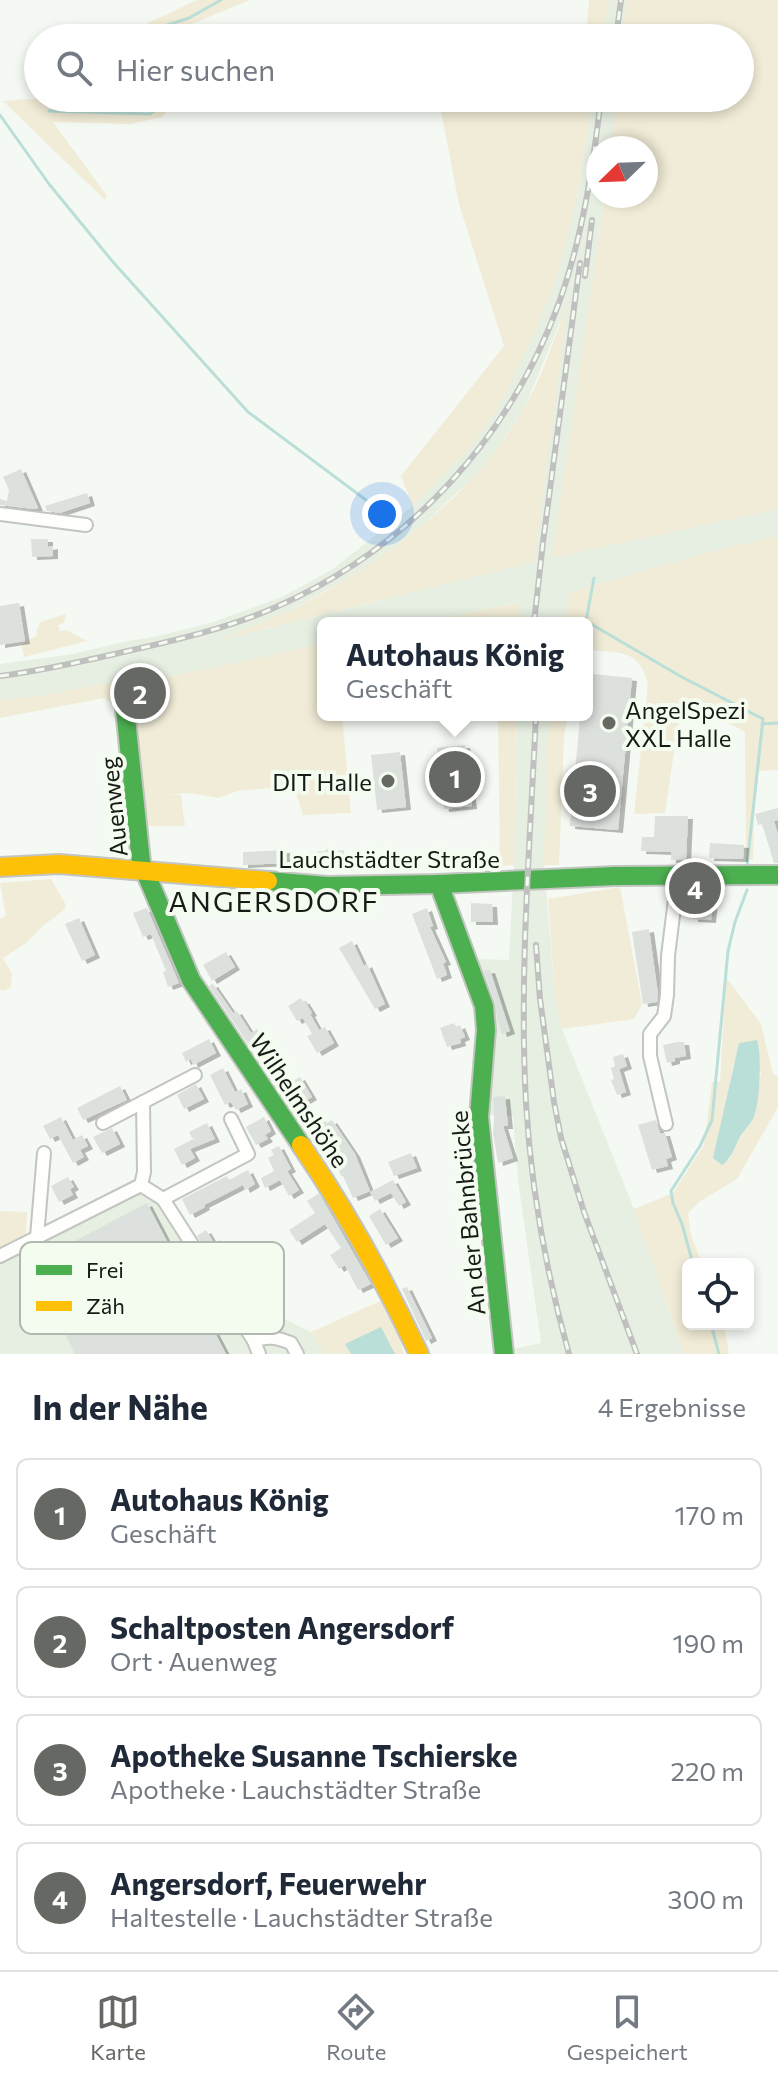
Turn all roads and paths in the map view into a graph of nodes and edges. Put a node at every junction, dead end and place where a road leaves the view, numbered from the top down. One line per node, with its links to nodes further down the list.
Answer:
1 (0, 514): 2 (street)
2 (86, 525)
3 (123, 690): 5 (street, Auenweg)
4 (0, 867): 5 (street, Lauchstädter Straße)
5 (145, 871): 8 (street, Lauchstädter Straße); 24 (street, Wilhelmshöhe)
6 (678, 875): 7 (street, Lauchstädter Straße); 8 (street, Lauchstädter Straße); 13 (street)
7 (778, 875)
8 (439, 884): 25 (street, An der Bahnbrücke)
9 (195, 1075): 10 (street)
10 (143, 1102): 12 (street); 15 (street)
11 (231, 1119): 16 (street)
12 (103, 1123)
13 (666, 1124)
14 (44, 1153): 17 (street)
15 (141, 1185): 16 (street); 17 (street)
16 (163, 1199): 19 (street)
17 (37, 1237): 18 (street)
18 (27, 1242)
19 (190, 1242)
20 (20, 1246): 21 (street)
21 (0, 1256)
22 (256, 1348): 23 (street)
23 (297, 1354)
24 (419, 1354)
25 (504, 1354)

